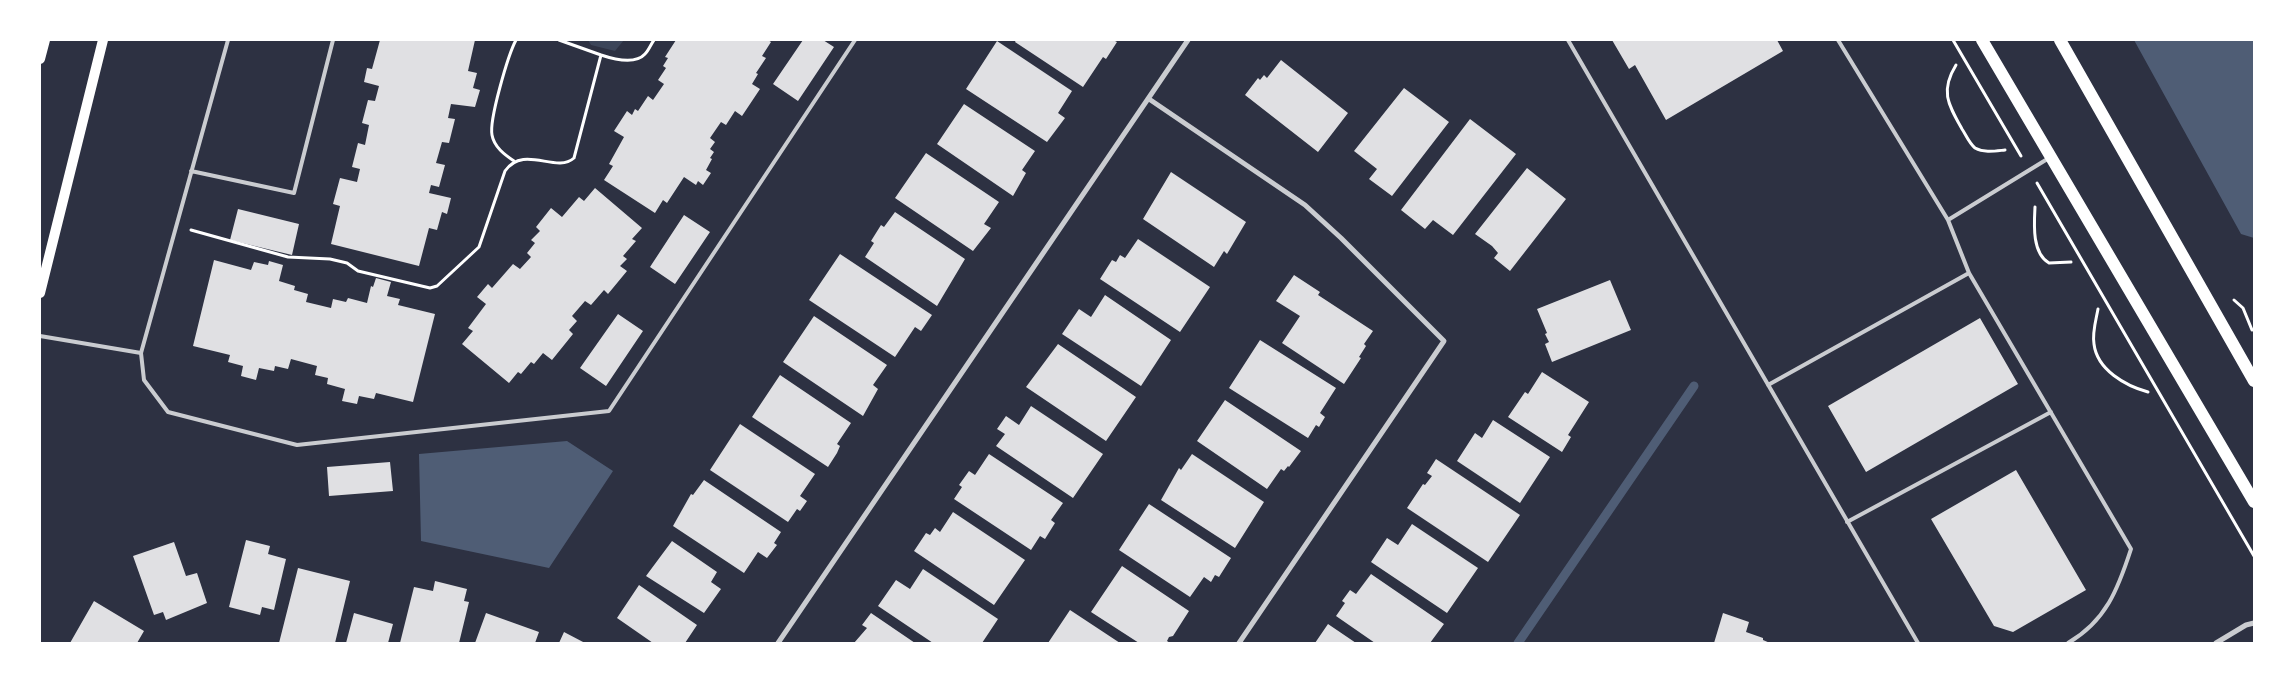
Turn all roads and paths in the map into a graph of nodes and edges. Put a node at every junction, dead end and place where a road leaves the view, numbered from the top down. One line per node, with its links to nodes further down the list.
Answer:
1 (45, 40): 16 (main road)
2 (103, 40): 30 (main road)
3 (228, 40): 23 (lane)
4 (333, 40): 23 (lane)
5 (516, 40): 22 (path)
6 (559, 40): 15 (path)
7 (654, 40): 15 (path)
8 (855, 40): 35 (lane)
9 (1188, 40): 18 (street)
10 (1568, 40): 37 (lane)
11 (1838, 40): 26 (lane)
12 (1953, 40): 19 (path)
13 (1982, 40): 21 (main road)
14 (2060, 40): 36 (main road)
15 (601, 55): 22 (path)
16 (40, 59)
17 (1956, 65): 20 (path)
18 (1149, 99): 44 (street); 45 (street)
19 (2012, 140)
20 (2005, 150)
21 (2050, 158): 26 (lane); 40 (main road)
22 (514, 162): 27 (path)
23 (191, 171): 27 (lane)
24 (2035, 207): 28 (path)
25 (2057, 218): 42 (path)
26 (1948, 220): 29 (lane)
27 (176, 226): 35 (lane)
28 (2071, 262)
29 (1969, 273): 37 (lane); 39 (lane)
30 (40, 294)
31 (2234, 300): 34 (path)
32 (2098, 309): 38 (path)
33 (40, 336): 35 (lane)
34 (2254, 336)
35 (141, 354)
36 (2254, 381)
37 (1768, 385): 41 (lane)
38 (2148, 392)
39 (2051, 412): 41 (lane); 47 (lane)
40 (2254, 502)
41 (1847, 522): 46 (lane)
42 (2254, 556)
43 (2254, 623): 48 (street)
44 (778, 643)
45 (1239, 643)
46 (1918, 643)
47 (2068, 643)
48 (2216, 643)

